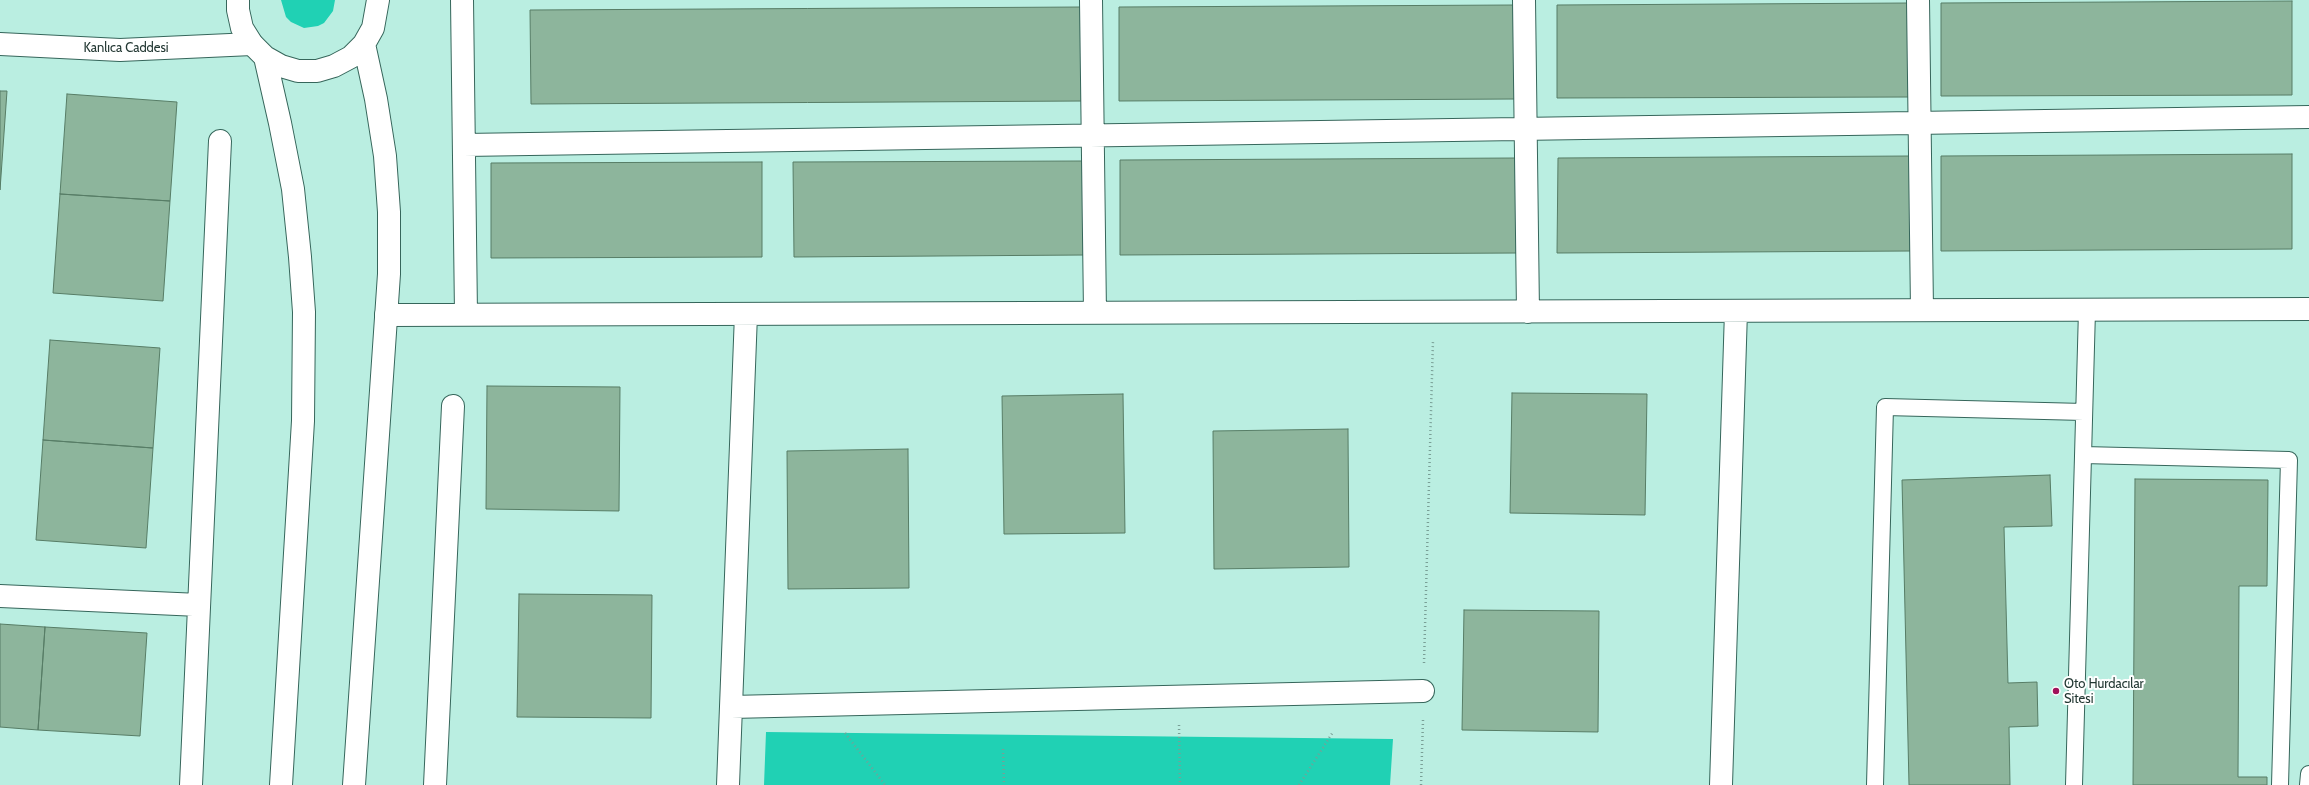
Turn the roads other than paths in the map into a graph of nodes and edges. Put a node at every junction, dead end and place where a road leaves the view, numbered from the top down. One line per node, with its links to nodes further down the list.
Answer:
1 (238, 0): 9 (street)
2 (378, 0): 8 (street)
3 (462, 0): 15 (street)
4 (1091, 0): 13 (street)
5 (1524, 0): 12 (street)
6 (1918, 0): 11 (street)
7 (0, 44): 9 (street, Kanlıca Caddesi)
8 (364, 44): 9 (street); 24 (street)
9 (258, 50): 34 (street)
10 (2309, 117): 11 (street)
11 (1920, 123): 12 (street); 17 (street)
12 (1526, 129): 13 (street); 20 (street)
13 (1093, 135): 15 (street); 21 (street)
14 (220, 141): 29 (street)
15 (464, 145): 22 (street)
16 (2309, 309): 18 (street)
17 (1922, 310): 18 (street); 19 (street)
18 (2087, 310): 26 (lane)
19 (1736, 311): 20 (street); 38 (street)
20 (1528, 312): 21 (street)
21 (1095, 313): 23 (street)
22 (466, 314): 23 (street); 24 (street)
23 (746, 314): 31 (street)
24 (386, 315): 35 (street)
25 (453, 406): 36 (street)
26 (2084, 412): 27 (lane); 39 (lane)
27 (2083, 455): 40 (lane); 41 (lane)
28 (0, 596): 29 (street)
29 (199, 605): 33 (street)
30 (1423, 691): 31 (street)
31 (731, 707): 37 (street)
32 (2309, 774): 42 (lane)
33 (191, 785)
34 (280, 785)
35 (354, 785)
36 (435, 785)
37 (728, 785)
38 (1720, 785)
39 (1875, 785)
40 (2074, 785)
41 (2280, 785)
42 (2308, 785)

